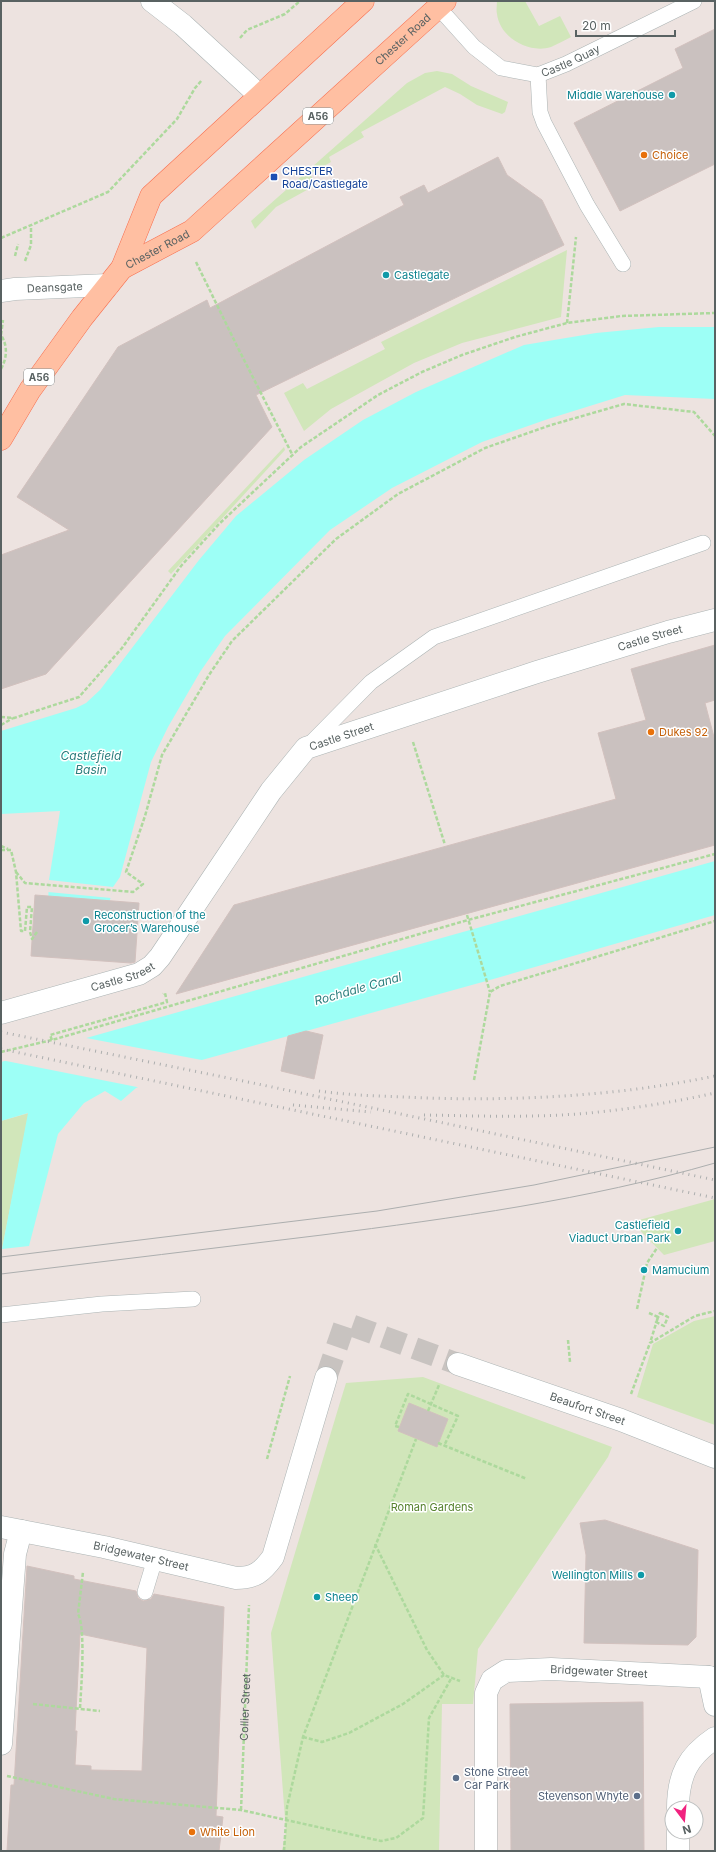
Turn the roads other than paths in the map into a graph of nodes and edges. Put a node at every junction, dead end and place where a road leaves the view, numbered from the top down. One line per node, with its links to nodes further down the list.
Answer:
1 (152, 1): 6 (street)
2 (363, 1): 6 (main road, Chester Road / A56)
3 (694, 1): 5 (lane, Castle Quay)
4 (442, 4): 5 (lane, Castle Quay); 8 (main road, Chester Road / A56)
5 (538, 75): 7 (lane)
6 (259, 95): 8 (main road, Chester Road / A56)
7 (623, 264)
8 (122, 268): 9 (main road, A56)
9 (108, 284): 10 (street, Deansgate); 11 (main road, A56)
10 (1, 291)
11 (1, 439)
12 (703, 543): 14 (lane)
13 (715, 620): 14 (street, Castle Street)
14 (306, 748): 15 (street, Castle Street)
15 (1, 1013)
16 (193, 1299): 17 (lane)
17 (1, 1315)
18 (458, 1364): 20 (street, Beaufort Street)
19 (326, 1378): 22 (street, Bridgewater Street)
20 (715, 1457)
21 (11, 1529): 22 (street, Bridgewater Street); 27 (street)
22 (154, 1559): 23 (lane)
23 (145, 1592)
24 (712, 1674): 25 (street); 30 (street, Bridgewater Street)
25 (715, 1705)
26 (715, 1738): 28 (street)
27 (1, 1744)
28 (678, 1800)
29 (678, 1840): 31 (street)
30 (486, 1851)
31 (678, 1851)

